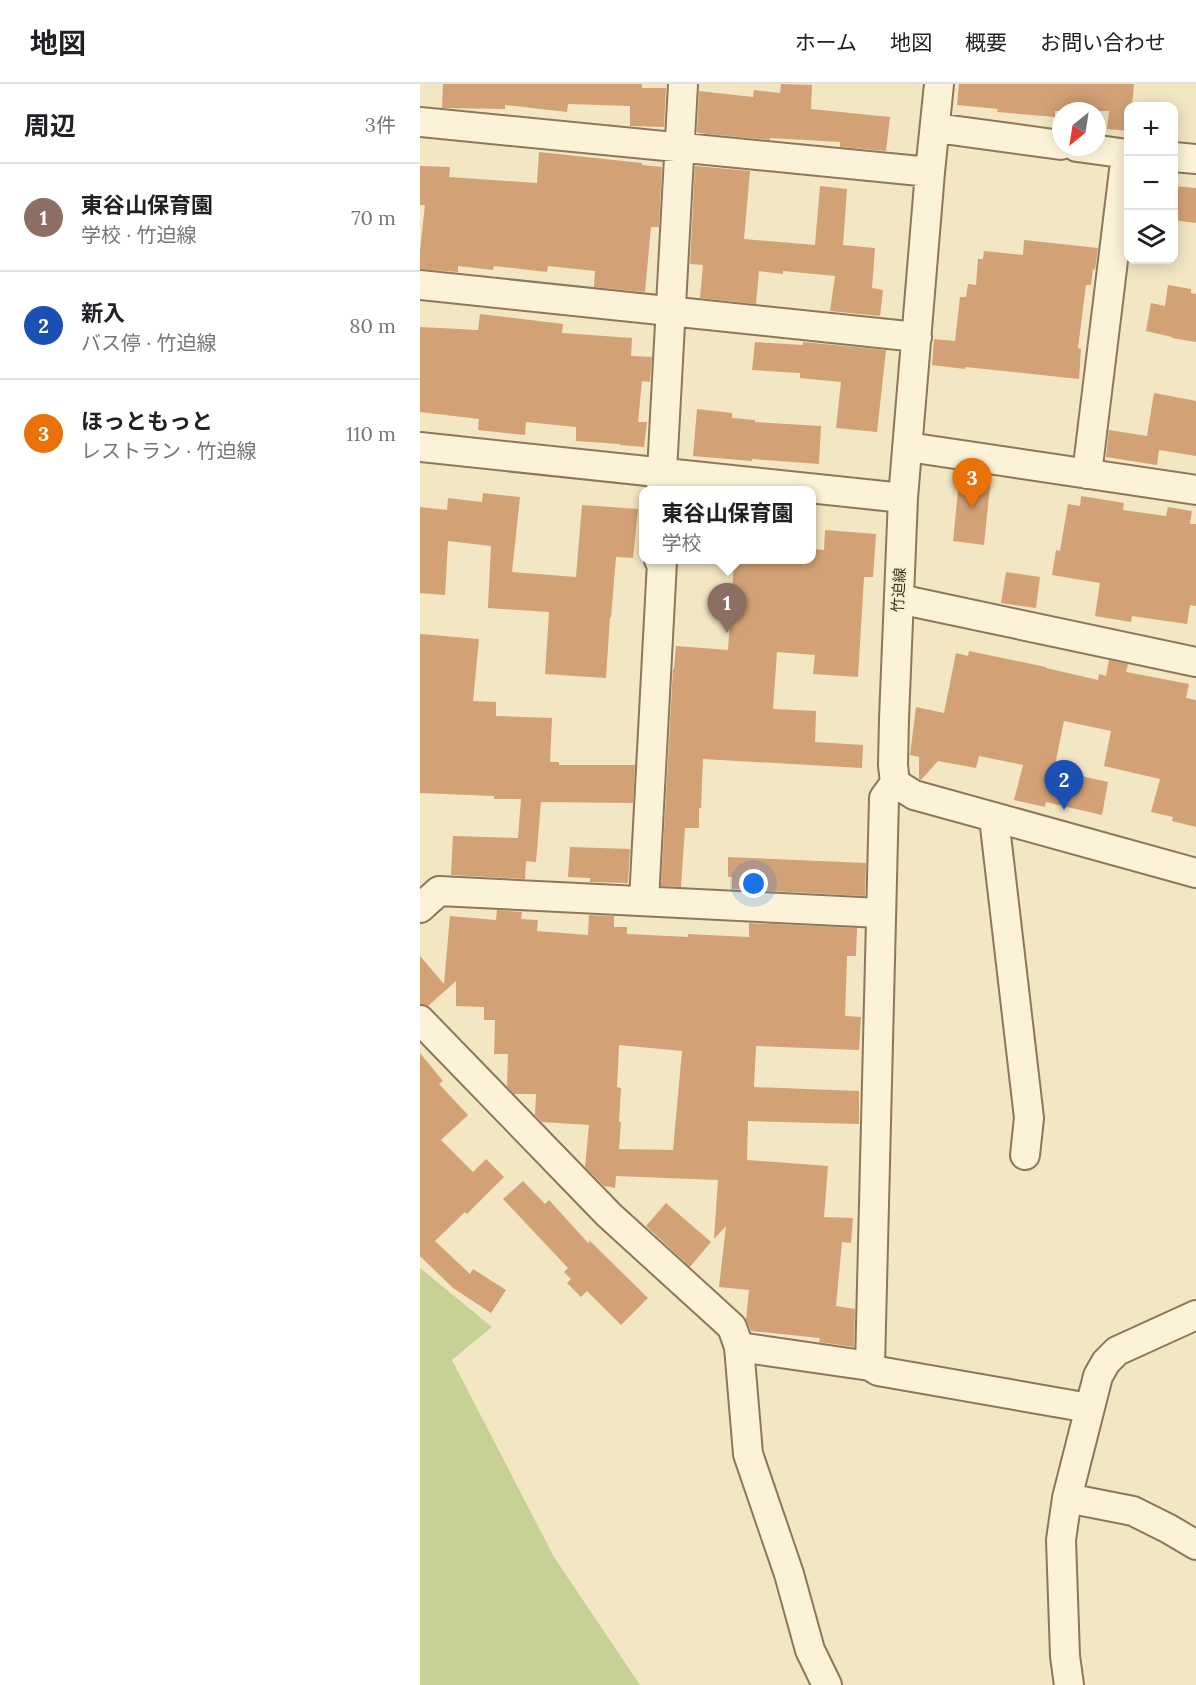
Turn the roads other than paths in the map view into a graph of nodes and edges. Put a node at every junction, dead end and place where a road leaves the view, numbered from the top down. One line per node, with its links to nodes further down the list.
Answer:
1 (683, 84): 6 (street)
2 (939, 84): 4 (street, 竹迫線)
3 (420, 122): 6 (street)
4 (936, 128): 5 (street); 12 (street, 竹迫線)
5 (1052, 144)
6 (679, 147): 12 (street); 14 (street)
7 (1106, 151): 8 (street)
8 (1124, 154)
9 (1127, 156): 18 (street)
10 (1178, 157): 11 (street)
11 (1196, 159)
12 (930, 172): 15 (street, 竹迫線)
13 (420, 285): 14 (street)
14 (670, 311): 15 (street); 19 (street)
15 (917, 337): 17 (street, 竹迫線)
16 (420, 447): 19 (street)
17 (908, 447): 18 (street); 23 (street, 竹迫線)
18 (1087, 474): 21 (street)
19 (661, 482): 20 (street)
20 (722, 486)
21 (1196, 490)
22 (816, 492): 23 (street)
23 (903, 498): 25 (street, 竹迫線)
24 (662, 564): 30 (street)
25 (899, 599): 26 (street); 27 (street, 竹迫線)
26 (1196, 662)
27 (895, 783): 28 (street); 32 (street)
28 (994, 818): 29 (street); 34 (street)
29 (1196, 873)
30 (644, 901): 31 (street); 32 (street)
31 (420, 908)
32 (880, 913): 37 (street)
33 (420, 1020): 36 (street)
34 (1025, 1155)
35 (1196, 1315): 38 (street)
36 (739, 1347): 37 (street); 41 (street)
37 (870, 1366): 38 (street)
38 (1089, 1408): 39 (street)
39 (1067, 1498): 40 (street); 42 (street)
40 (1196, 1545)
41 (827, 1685)
42 (1069, 1685)

